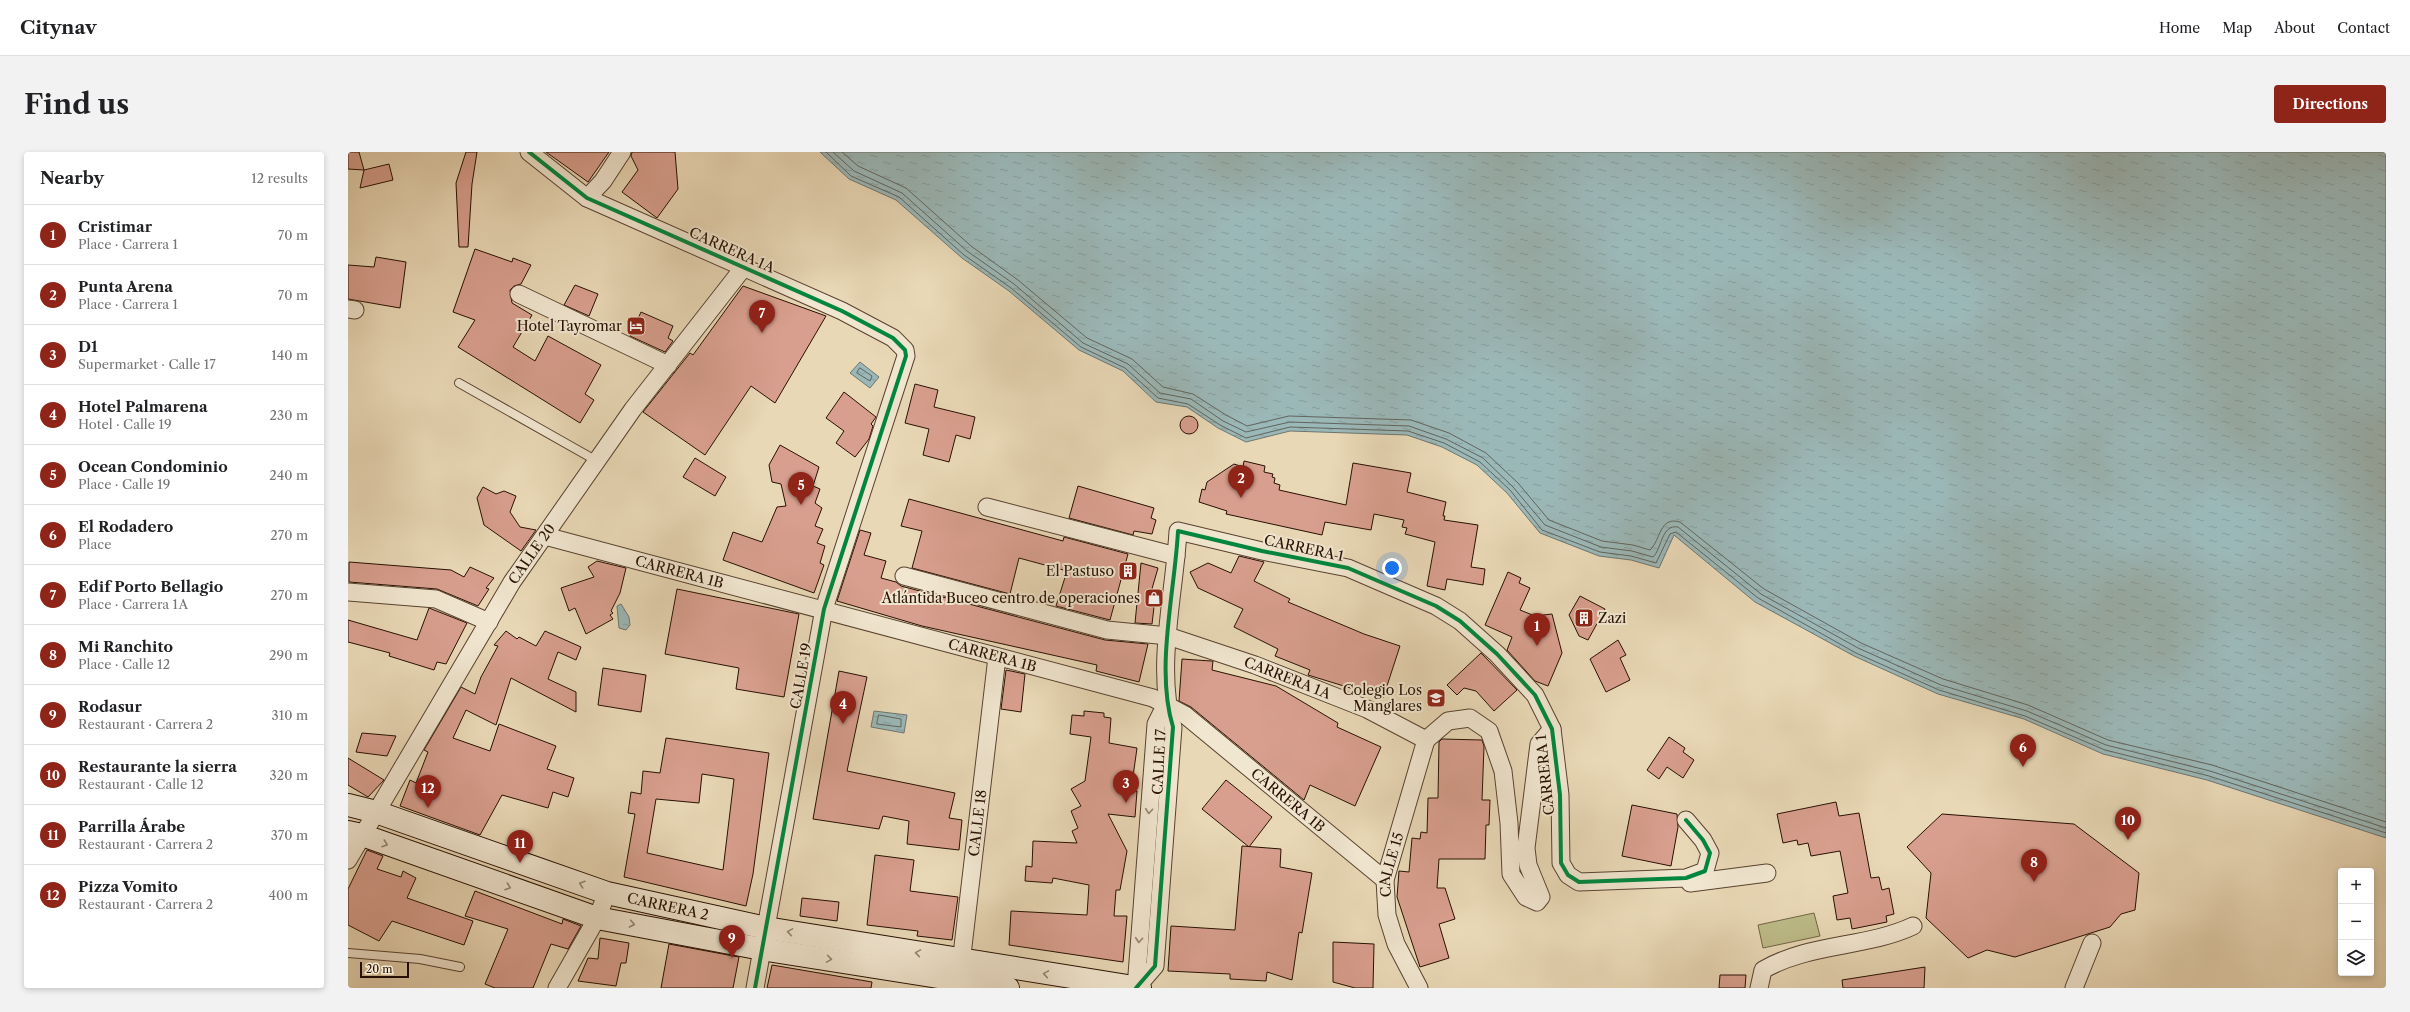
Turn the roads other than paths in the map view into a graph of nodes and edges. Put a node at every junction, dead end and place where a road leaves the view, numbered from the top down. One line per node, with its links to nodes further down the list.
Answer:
1 (529, 152): 3 (street, CARRERA 1A)
2 (622, 152): 3 (street)
3 (587, 198): 4 (street, CARRERA 1A)
4 (744, 267): 6 (street, CALLE 20); 7 (street, CARRERA 1A)
5 (519, 294): 6 (street)
6 (668, 365): 9 (street, CALLE 20)
7 (900, 376): 16 (street, CALLE 19)
8 (459, 383): 9 (lane)
9 (597, 461): 12 (street, CALLE 20)
10 (986, 507): 13 (street)
11 (1178, 531): 13 (street, CALLE 17); 21 (street, CARRERA 1)
12 (545, 536): 16 (street, CARRERA 1B); 17 (street, CALLE 20)
13 (1176, 556): 18 (street, CALLE 17)
14 (904, 576): 18 (street, CARRERA 1A)
15 (348, 592): 17 (street)
16 (824, 609): 19 (street, CARRERA 1B); 36 (street, CALLE 19)
17 (489, 622): 24 (street, CALLE 20)
18 (1168, 636): 20 (street, CALLE 17); 22 (street, CARRERA 1A)
19 (997, 658): 20 (street, CARRERA 1B); 40 (street, CALLE 18)
20 (1166, 704): 28 (street, CALLE 17, one-way to 28); 29 (street, CALLE 17); 31 (street, CARRERA 1B)
21 (1552, 729): 22 (street); 32 (street, CARRERA 1)
22 (1426, 740): 31 (street, CALLE 15)
23 (348, 806): 24 (street, CARRERA 2)
24 (376, 812): 26 (street, CALLE 20); 33 (street, CARRERA 2, one-way to 24)
25 (1686, 820): 32 (street)
26 (355, 834): 27 (street, CALLE 20); 34 (street, CARRERA 2, one-way to 34)
27 (348, 860)
28 (1145, 866): 29 (street); 44 (street, CALLE 17, one-way to 44)
29 (1162, 868): 44 (street, CALLE 17)
30 (1767, 873): 32 (street)
31 (1386, 880): 46 (street, CALLE 15)
32 (1632, 881)
33 (607, 893): 34 (street); 36 (street, CARRERA 2)
34 (597, 918): 36 (street, CARRERA 2, one-way to 36); 41 (street)
35 (1913, 926): 47 (street)
36 (764, 938): 40 (street, CARRERA 2); 42 (street, CALLE 19)
37 (2092, 942): 48 (street)
38 (348, 953): 39 (lane)
39 (460, 967)
40 (960, 976): 43 (street, CARRERA 2); 44 (street, CARRERA 2, one-way to 40)
41 (557, 988)
42 (755, 988)
43 (1008, 988)
44 (1136, 988): 45 (street, CARRERA 2)
45 (1140, 988)
46 (1419, 988)
47 (1759, 988)
48 (2074, 988)

